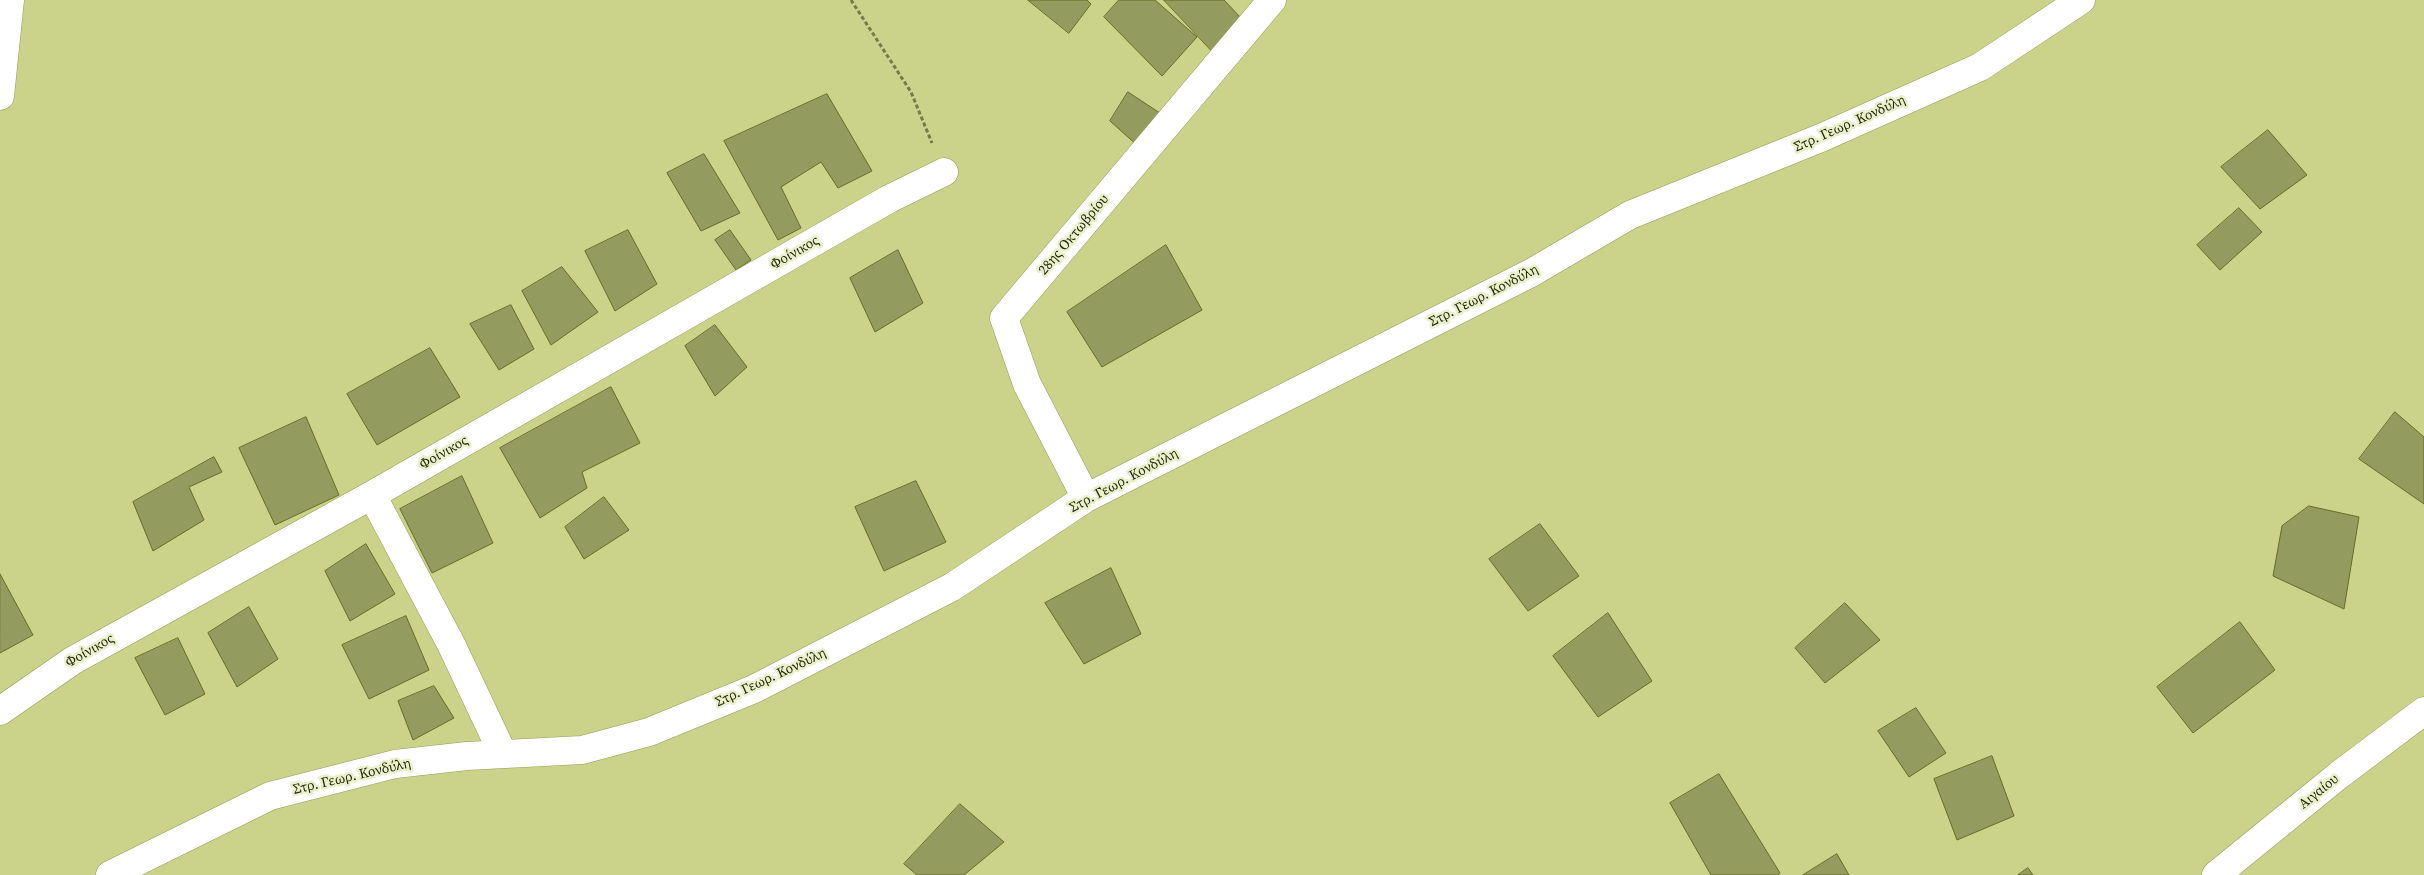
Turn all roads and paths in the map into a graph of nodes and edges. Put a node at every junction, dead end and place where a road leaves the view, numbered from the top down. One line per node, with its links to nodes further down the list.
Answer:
1 (10, 0): 5 (street)
2 (851, 0): 6 (path)
3 (1272, 0): 8 (street, 28ης Οκτωβρίου)
4 (2081, 0): 8 (street, Στρ. Γεωρ. Κονδύλη)
5 (0, 96)
6 (944, 172): 7 (street, Φοίνικος)
7 (372, 495): 9 (street, Φοίνικος); 11 (street)
8 (1086, 498): 11 (street, Στρ. Γεωρ. Κονδύλη)
9 (0, 711)
10 (2424, 711): 13 (street, Αιγαίου)
11 (503, 754): 12 (street, Στρ. Γεωρ. Κονδύλη)
12 (110, 875)
13 (2216, 875)

